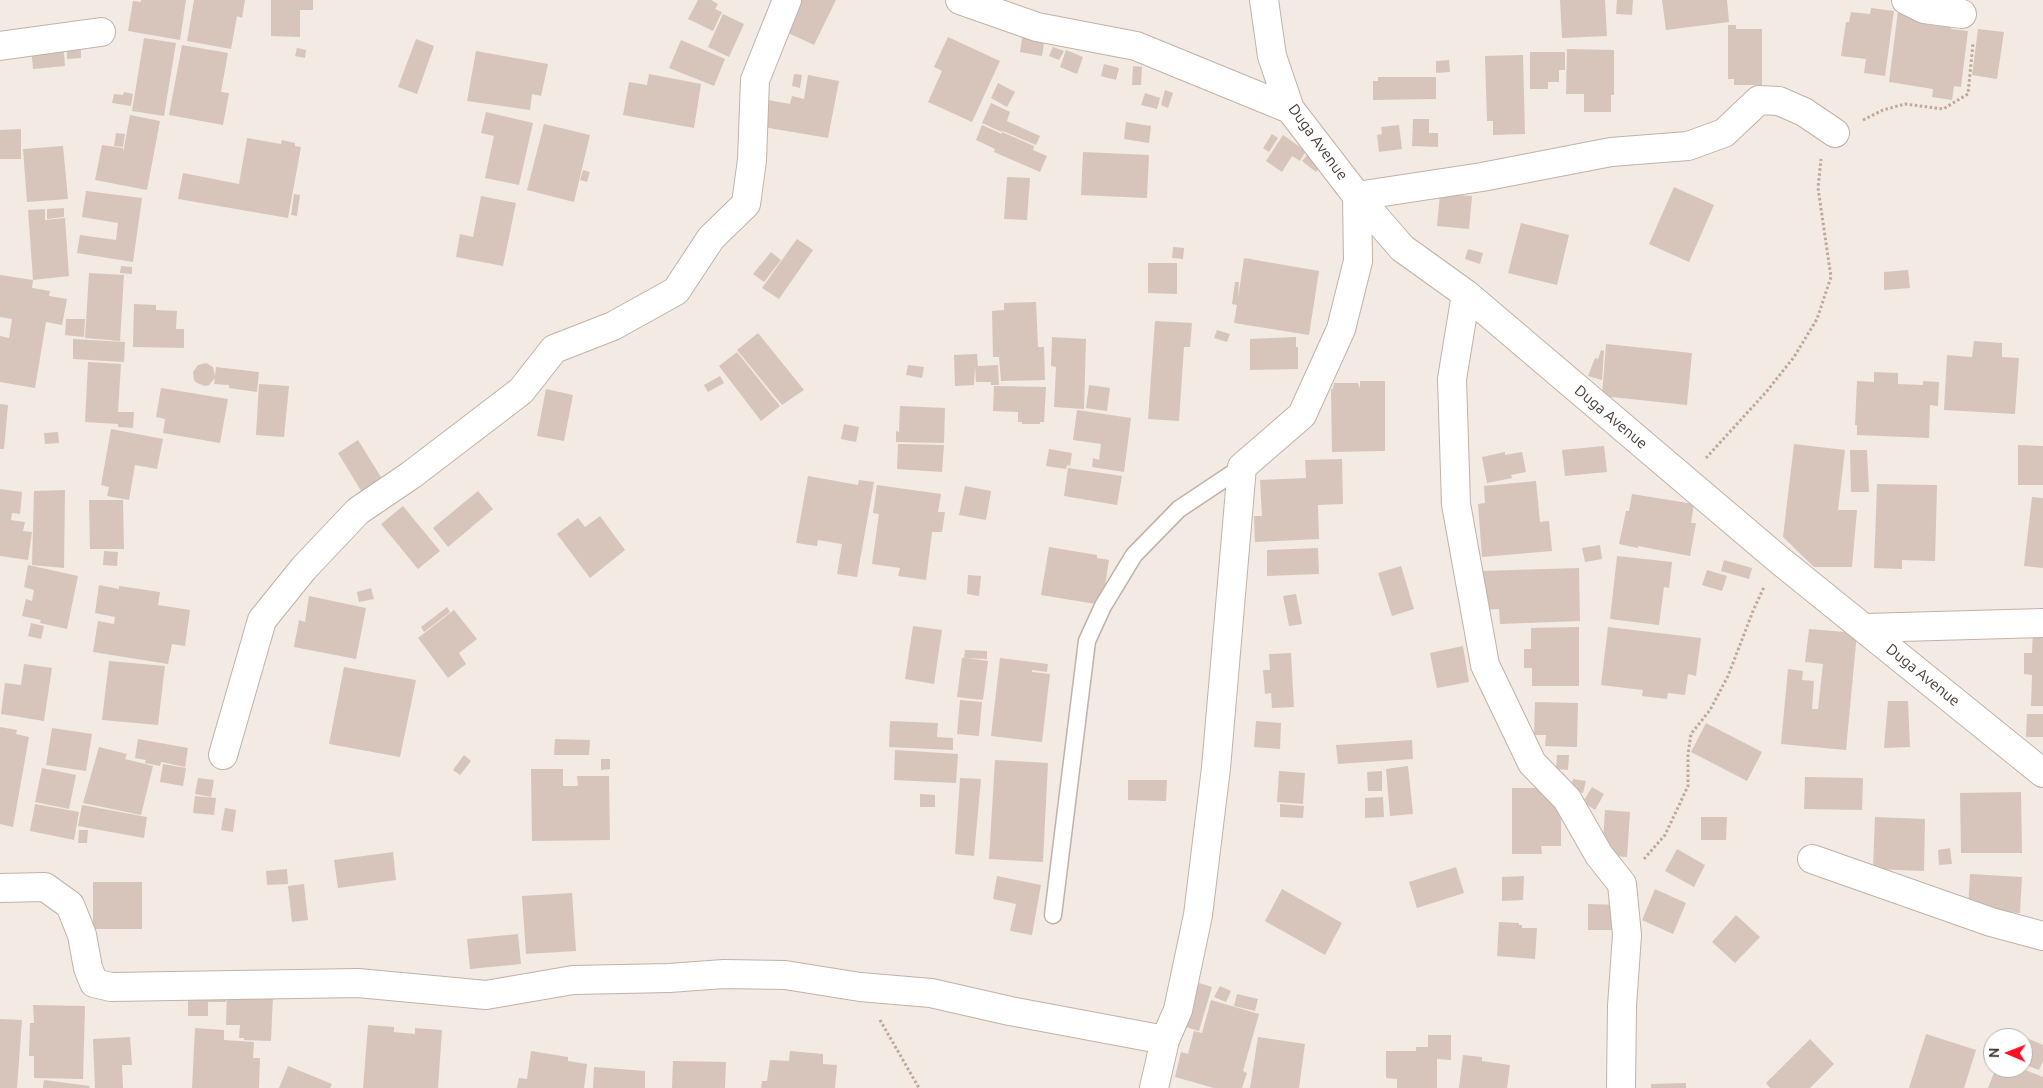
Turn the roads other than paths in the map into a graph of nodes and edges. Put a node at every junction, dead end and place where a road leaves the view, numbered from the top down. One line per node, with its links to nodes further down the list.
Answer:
1 (787, 0): 15 (street)
2 (960, 0): 8 (street)
3 (1264, 0): 8 (street, Duga Avenue)
4 (1906, 0): 5 (street)
5 (1962, 14)
6 (100, 32): 7 (street)
7 (0, 46)
8 (1290, 109): 10 (street, Duga Avenue)
9 (1835, 133): 10 (street)
10 (1357, 196): 11 (street, Duga Avenue); 12 (street)
11 (1466, 294): 14 (street, Duga Avenue); 23 (street)
12 (1242, 467): 19 (lane); 21 (street)
13 (2043, 623): 14 (street)
14 (1865, 628): 16 (street, Duga Avenue)
15 (223, 755)
16 (2043, 773)
17 (1812, 859): 20 (street)
18 (0, 888): 21 (street)
19 (1053, 915)
20 (2043, 936)
21 (1165, 1040): 22 (street)
22 (1154, 1088)
23 (1621, 1088)

